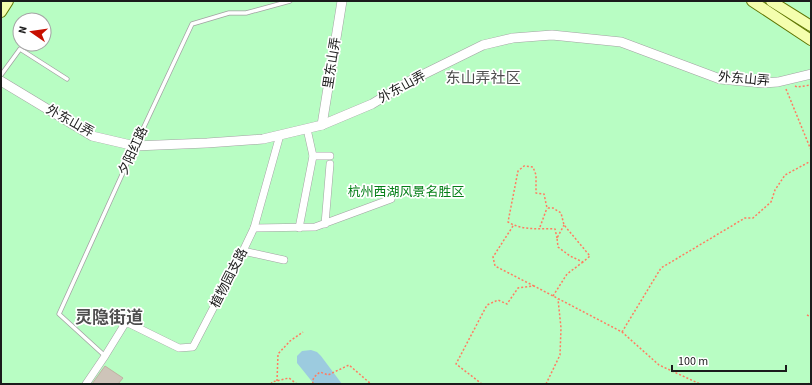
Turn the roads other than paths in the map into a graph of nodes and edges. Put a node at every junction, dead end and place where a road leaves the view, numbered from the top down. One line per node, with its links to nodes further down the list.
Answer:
1 (8, 1): 6 (main road)
2 (290, 1): 16 (lane, 夕阳红路)
3 (342, 1): 13 (street, 里东山弄)
4 (752, 1): 8 (main road)
5 (772, 1): 7 (main road)
6 (1, 12)
7 (811, 26)
8 (811, 40)
9 (811, 74): 13 (street, 外东山弄)
10 (1, 75): 11 (lane)
11 (67, 79)
12 (1, 81): 16 (street, 外东山弄)
13 (322, 125): 14 (street, 外东山弄)
14 (307, 129): 15 (street, 外东山弄); 17 (street)
15 (280, 135): 16 (street, 外东山弄); 22 (street, 植物园支路)
16 (135, 146): 26 (lane, 夕阳红路)
17 (313, 156): 18 (street); 23 (street)
18 (330, 156)
19 (330, 164): 21 (street)
20 (391, 199): 21 (street)
21 (325, 224): 23 (street)
22 (254, 228): 23 (street); 24 (street, 植物园支路)
23 (299, 228)
24 (243, 251): 25 (street); 26 (street, 植物园支路)
25 (284, 260)
26 (105, 356): 27 (street)
27 (86, 384)

